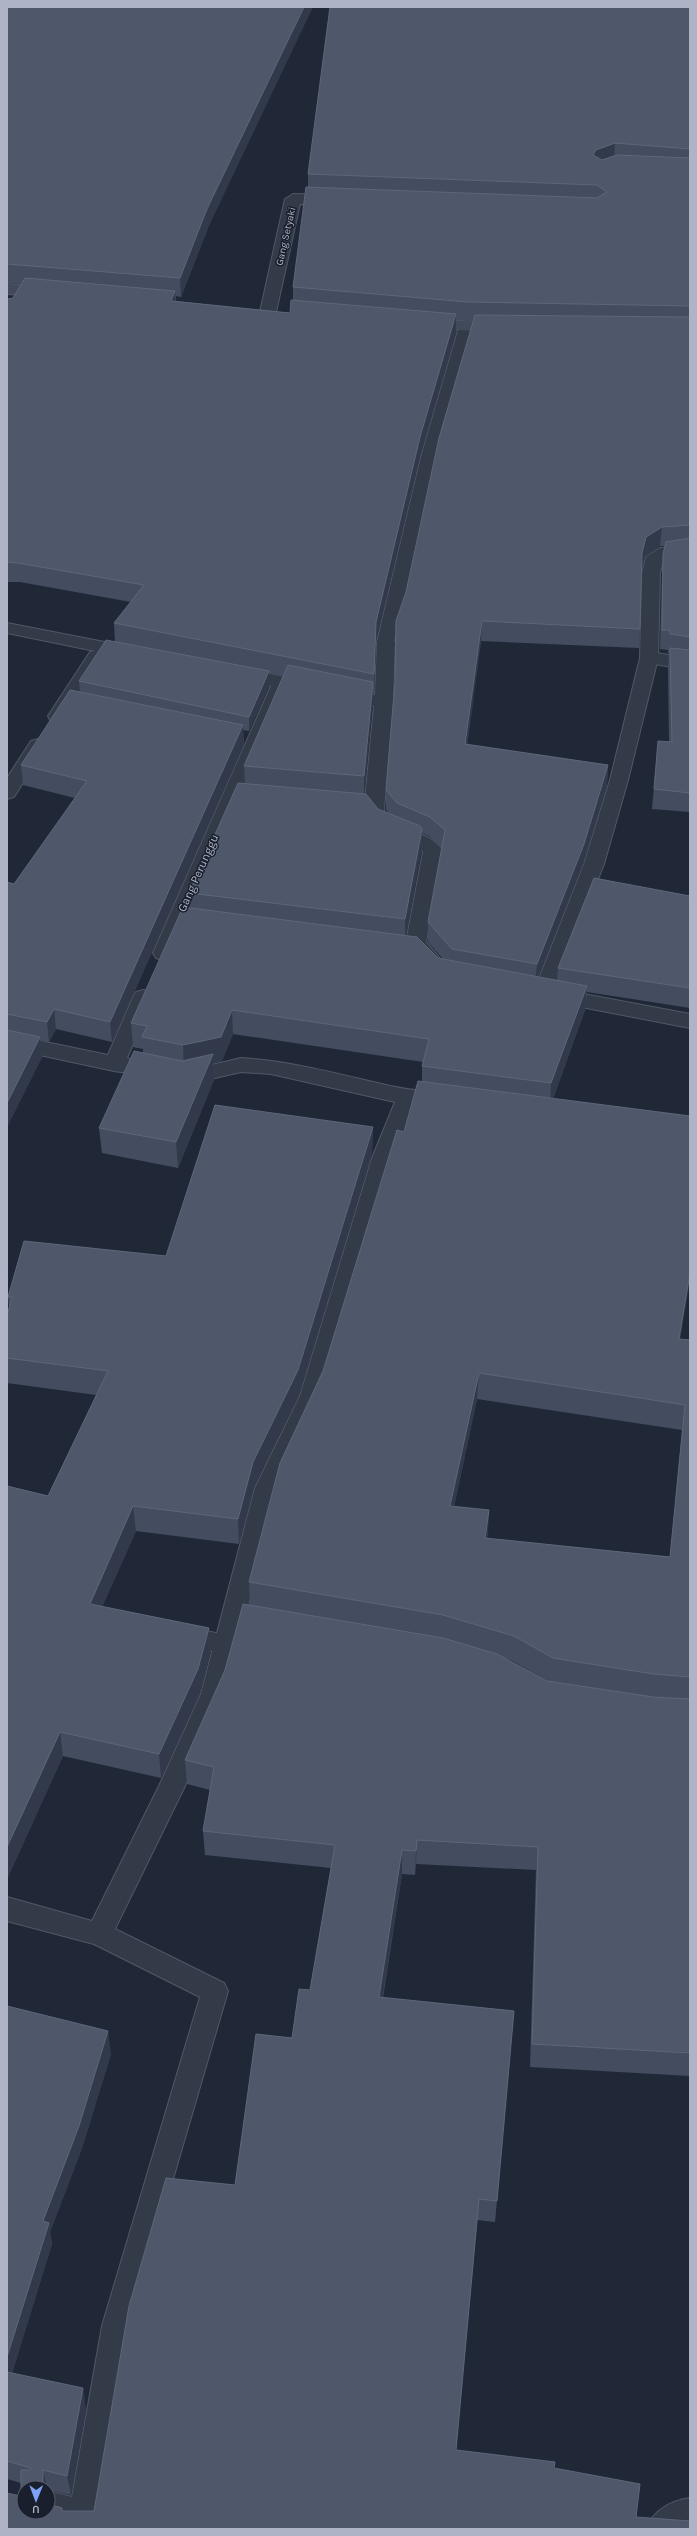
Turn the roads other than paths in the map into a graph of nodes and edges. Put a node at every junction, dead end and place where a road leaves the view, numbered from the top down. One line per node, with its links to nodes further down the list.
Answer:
1 (349, 201): 5 (street, Gang Setyaki)
2 (14, 289): 3 (street); 4 (street)
3 (60, 293)
4 (11, 307)
5 (268, 312)
6 (412, 324): 7 (street)
7 (467, 327): 8 (street); 17 (street)
8 (513, 328)
9 (690, 551): 13 (street)
10 (7, 628): 11 (street)
11 (101, 647): 12 (street); 18 (street)
12 (148, 656)
13 (649, 658): 14 (street); 24 (street)
14 (690, 664)
15 (219, 670): 16 (street)
16 (282, 682): 17 (street); 19 (street, Gang Perunggu)
17 (384, 702): 22 (street)
18 (7, 792)
19 (176, 923): 20 (street); 26 (street, Gang Perunggu)
20 (199, 926)
21 (400, 950): 22 (street)
22 (423, 953): 23 (street)
23 (445, 976)
24 (690, 1021)
25 (7, 1041): 26 (street)
26 (114, 1064): 27 (street)
27 (146, 1070)
28 (169, 1074): 29 (street)
29 (407, 1097): 30 (street); 31 (street)
30 (462, 1104)
31 (232, 1614): 32 (street); 34 (street)
32 (255, 1618)
33 (158, 1631): 34 (street)
34 (225, 1644): 36 (street)
35 (7, 1910): 36 (street)
36 (99, 1934): 39 (street)
37 (56, 2510): 39 (street)
38 (690, 2513): 40 (street)
39 (83, 2522)
40 (661, 2529)

